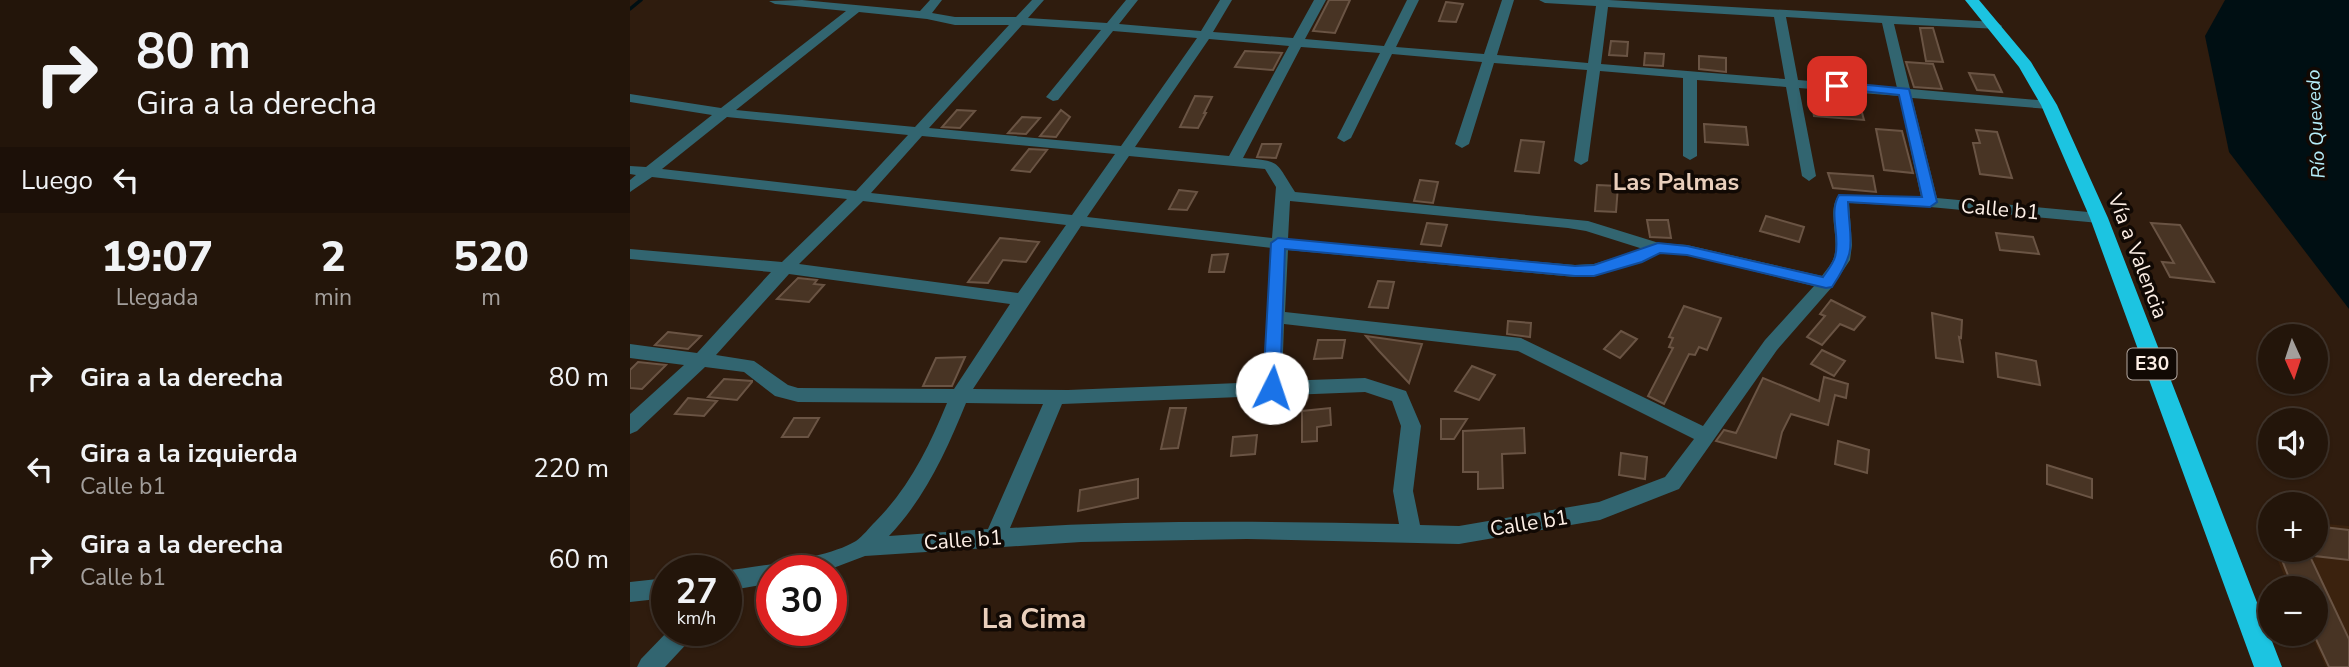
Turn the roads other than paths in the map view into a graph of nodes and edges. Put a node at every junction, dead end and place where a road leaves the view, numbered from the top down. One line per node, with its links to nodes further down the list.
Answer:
1 (936, 0): 13 (street)
2 (1038, 0): 16 (street)
3 (1132, 0): 18 (street)
4 (1226, 0): 19 (street)
5 (1320, 0): 20 (street)
6 (1413, 0): 21 (street)
7 (1508, 0): 22 (street)
8 (1545, 0): 11 (street)
9 (1972, 0): 17 (highway, Vía a Valencia / E30)
10 (775, 1): 12 (street)
11 (1603, 1): 14 (street); 23 (street)
12 (857, 8): 13 (street); 30 (street)
13 (926, 13): 16 (street)
14 (1779, 13): 15 (street); 25 (street)
15 (1887, 19): 17 (street); 26 (street)
16 (1021, 21): 18 (street); 31 (street)
17 (1996, 26): 29 (highway, Vía a Valencia / E30)
18 (1111, 27): 19 (street); 27 (street)
19 (1205, 35): 20 (street); 34 (street)
20 (1297, 42): 21 (street); 36 (street)
21 (1387, 50): 22 (street); 32 (street)
22 (1491, 58): 23 (street); 33 (street)
23 (1595, 66): 24 (street); 37 (street)
24 (1690, 74): 25 (street); 35 (street)
25 (1792, 82): 26 (street); 40 (street)
26 (1905, 92): 29 (street); 44 (street)
27 (1053, 97)
28 (632, 99): 30 (street)
29 (2049, 104): 45 (highway, Vía a Valencia / E30)
30 (724, 113): 31 (street); 39 (street)
31 (918, 131): 34 (street); 43 (street)
32 (1344, 138)
33 (1462, 144)
34 (1127, 149): 36 (street); 46 (street)
35 (1690, 156)
36 (1234, 161): 42 (street)
37 (1581, 161)
38 (630, 170): 39 (street)
39 (648, 172): 41 (street); 43 (street)
40 (1809, 176)
41 (630, 187)
42 (1283, 188): 47 (street); 48 (street)
43 (860, 195): 46 (street); 50 (street)
44 (1930, 202): 45 (street, Calle b1); 51 (street, Calle b1)
45 (2099, 218): 69 (highway, Vía a Valencia / E30)
46 (1078, 219): 47 (street); 52 (street)
47 (1278, 243): 48 (street); 53 (street)
48 (1658, 248): 51 (street)
49 (630, 254): 50 (street)
50 (784, 268): 52 (street); 55 (street)
51 (1826, 283): 60 (street, Calle b1)
52 (1021, 299): 57 (street)
53 (1277, 317): 56 (street); 60 (street)
54 (630, 351): 55 (street)
55 (701, 359): 57 (street); 59 (street)
56 (1272, 388): 58 (street); 61 (street)
57 (960, 395): 58 (street); 63 (street)
58 (1056, 396): 62 (street)
59 (630, 426)
60 (1707, 437): 61 (street, Calle b1)
61 (1410, 534): 62 (street, Calle b1)
62 (995, 538): 63 (street, Calle b1)
63 (864, 547): 64 (street, Calle b1)
64 (843, 555)
65 (651, 590): 66 (street)
66 (630, 592)
67 (669, 646): 68 (street)
68 (649, 667)
69 (2268, 667)

